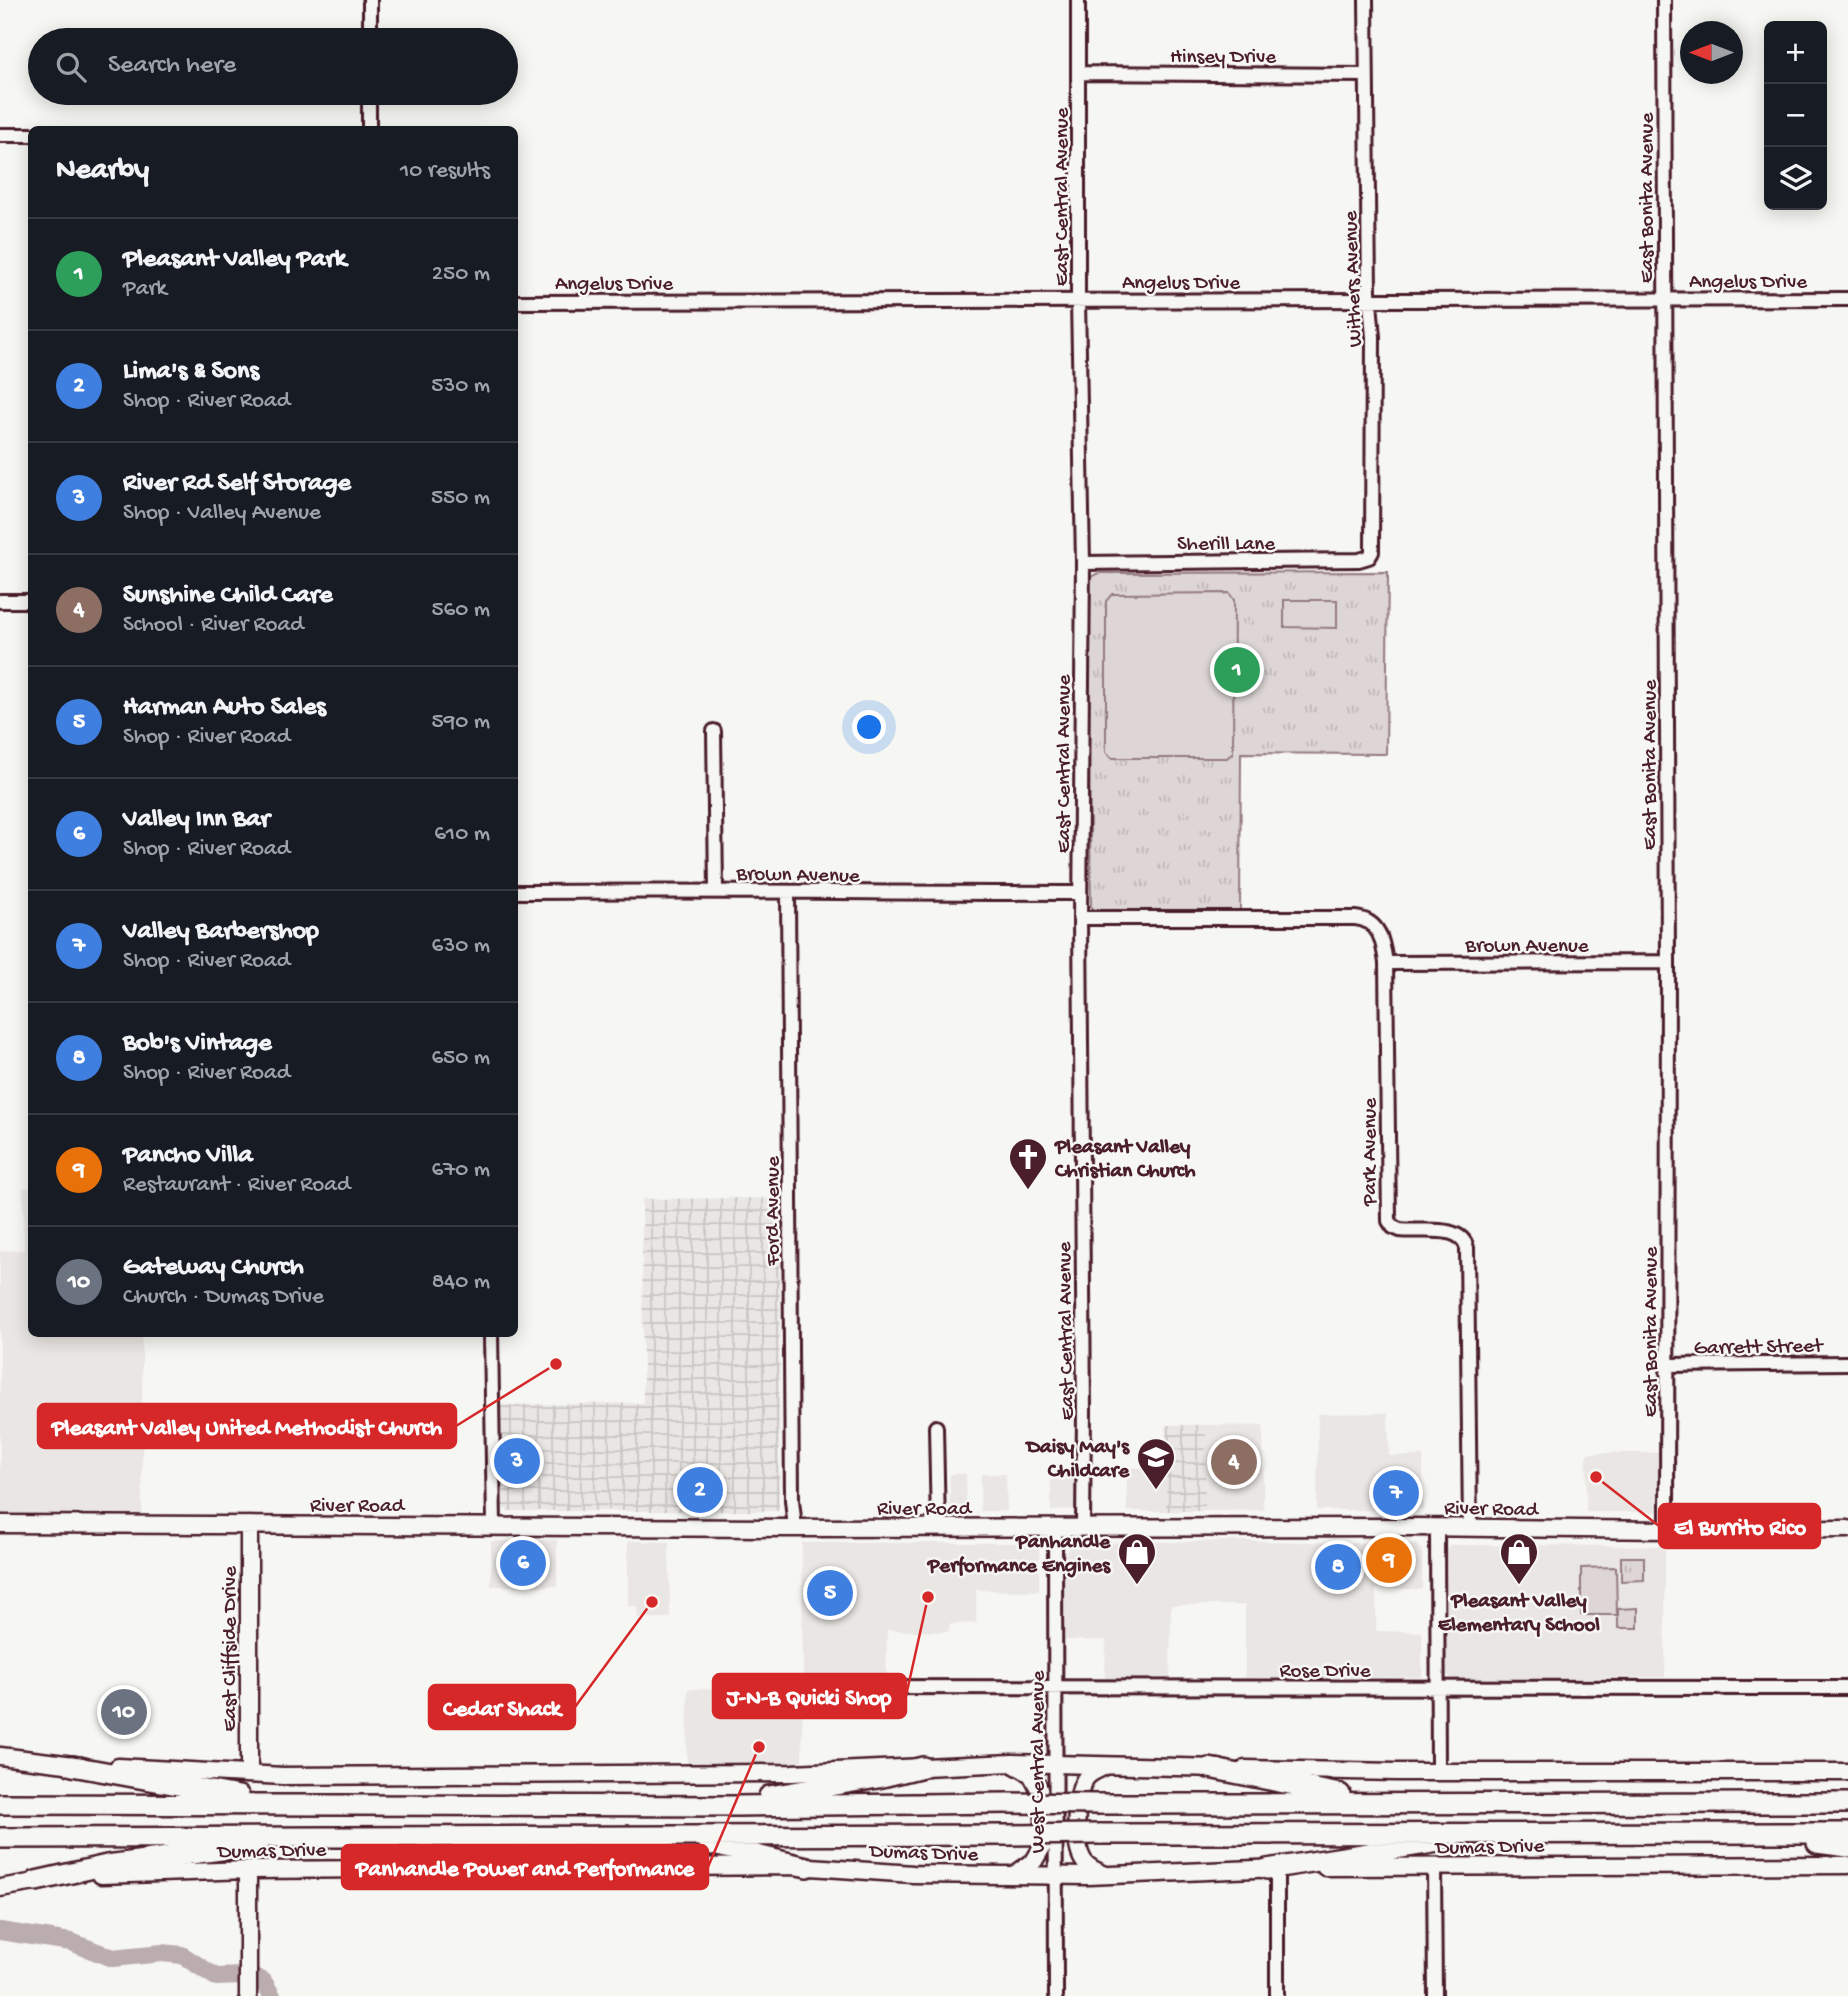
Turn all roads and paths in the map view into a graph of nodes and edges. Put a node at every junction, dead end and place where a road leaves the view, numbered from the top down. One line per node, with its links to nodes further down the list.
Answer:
1 (370, 0): 5 (street)
2 (1078, 0): 6 (street, East Central Avenue)
3 (1366, 0): 7 (street, Withers Avenue)
4 (1664, 0): 14 (street, East Bonita Avenue)
5 (370, 28)
6 (1079, 73): 7 (street, Hinsey Drive); 15 (street, East Central Avenue)
7 (1366, 75): 13 (street, Withers Avenue)
8 (369, 105): 9 (street)
9 (369, 126)
10 (0, 135): 11 (street)
11 (28, 135)
12 (1848, 299): 14 (street, Angelus Drive)
13 (1370, 300): 14 (street, Angelus Drive); 15 (street, Angelus Drive); 17 (street, Withers Avenue)
14 (1664, 300): 27 (street, East Bonita Avenue)
15 (1078, 301): 16 (street, Angelus Drive); 18 (street, East Central Avenue)
16 (518, 302)
17 (1369, 556): 18 (street, Sherill Lane)
18 (1083, 563): 25 (street, East Central Avenue)
19 (0, 601): 20 (street)
20 (28, 601)
21 (714, 731): 22 (street)
22 (716, 890): 23 (street, Brown Avenue); 24 (street, Brown Avenue)
23 (518, 892)
24 (788, 893): 25 (street, Brown Avenue); 37 (street, Ford Avenue)
25 (1080, 893): 26 (street, East Central Avenue)
26 (1080, 918): 28 (street, Park Avenue); 36 (street, East Central Avenue)
27 (1668, 962): 28 (street, Brown Avenue); 31 (street, East Bonita Avenue)
28 (1386, 963): 41 (street, Park Avenue)
29 (491, 1337): 35 (street)
30 (1848, 1363): 31 (street, Garrett Street)
31 (1668, 1365): 43 (street, East Bonita Avenue)
32 (936, 1427): 38 (street)
33 (0, 1524): 34 (main road, River Road)
34 (249, 1525): 35 (main road, River Road); 57 (main road, East Cliffside Drive)
35 (494, 1526): 37 (main road, River Road)
36 (1083, 1527): 39 (main road, River Road); 40 (main road, River Road)
37 (795, 1528): 38 (main road, River Road)
38 (938, 1528): 39 (main road, River Road)
39 (1055, 1528): 45 (street, West Central Avenue)
40 (1437, 1528): 41 (main road, River Road); 46 (street)
41 (1469, 1528): 43 (main road, River Road)
42 (1848, 1529): 43 (main road, River Road)
43 (1667, 1530)
44 (803, 1687): 45 (street, Rose Drive)
45 (1055, 1687): 46 (street, Rose Drive); 50 (street, West Central Avenue)
46 (1438, 1687): 47 (street, Rose Drive); 55 (street)
47 (1848, 1688)
48 (0, 1756): 52 (main road)
49 (1012, 1763): 50 (main road); 53 (main road); 75 (main road)
50 (1056, 1764): 51 (main road); 77 (street, West Central Avenue)
51 (1107, 1765): 54 (main road); 76 (main road)
52 (72, 1766): 57 (main road); 61 (highway)
53 (923, 1767): 57 (main road); 62 (highway)
54 (1209, 1768): 55 (main road); 58 (highway)
55 (1438, 1772): 56 (main road)
56 (1848, 1772)
57 (249, 1774)
58 (1446, 1802): 59 (highway); 62 (highway, bridge)
59 (1848, 1803)
60 (0, 1804): 61 (highway)
61 (285, 1805): 62 (highway)
62 (694, 1806)
63 (1495, 1833): 64 (highway); 67 (highway, bridge); 73 (highway)
64 (1746, 1833): 65 (highway); 69 (highway)
65 (1848, 1833)
66 (316, 1835): 67 (highway); 68 (highway); 78 (highway)
67 (600, 1835): 72 (highway)
68 (0, 1838)
69 (1848, 1847)
70 (1848, 1865): 71 (main road, Dumas Drive)
71 (1434, 1866): 73 (main road, Dumas Drive); 83 (street)
72 (807, 1867): 74 (main road, Dumas Drive); 75 (main road, Dumas Drive)
73 (1272, 1868): 76 (main road, Dumas Drive); 82 (street)
74 (248, 1870): 78 (main road, Dumas Drive); 80 (main road)
75 (1014, 1875): 77 (main road, Dumas Drive)
76 (1106, 1875): 77 (main road, Dumas Drive)
77 (1056, 1876): 81 (street, West Central Avenue)
78 (36, 1881): 79 (main road, Dumas Drive)
79 (0, 1888)
80 (248, 1996)
81 (1056, 1996)
82 (1277, 1996)
83 (1435, 1996)

